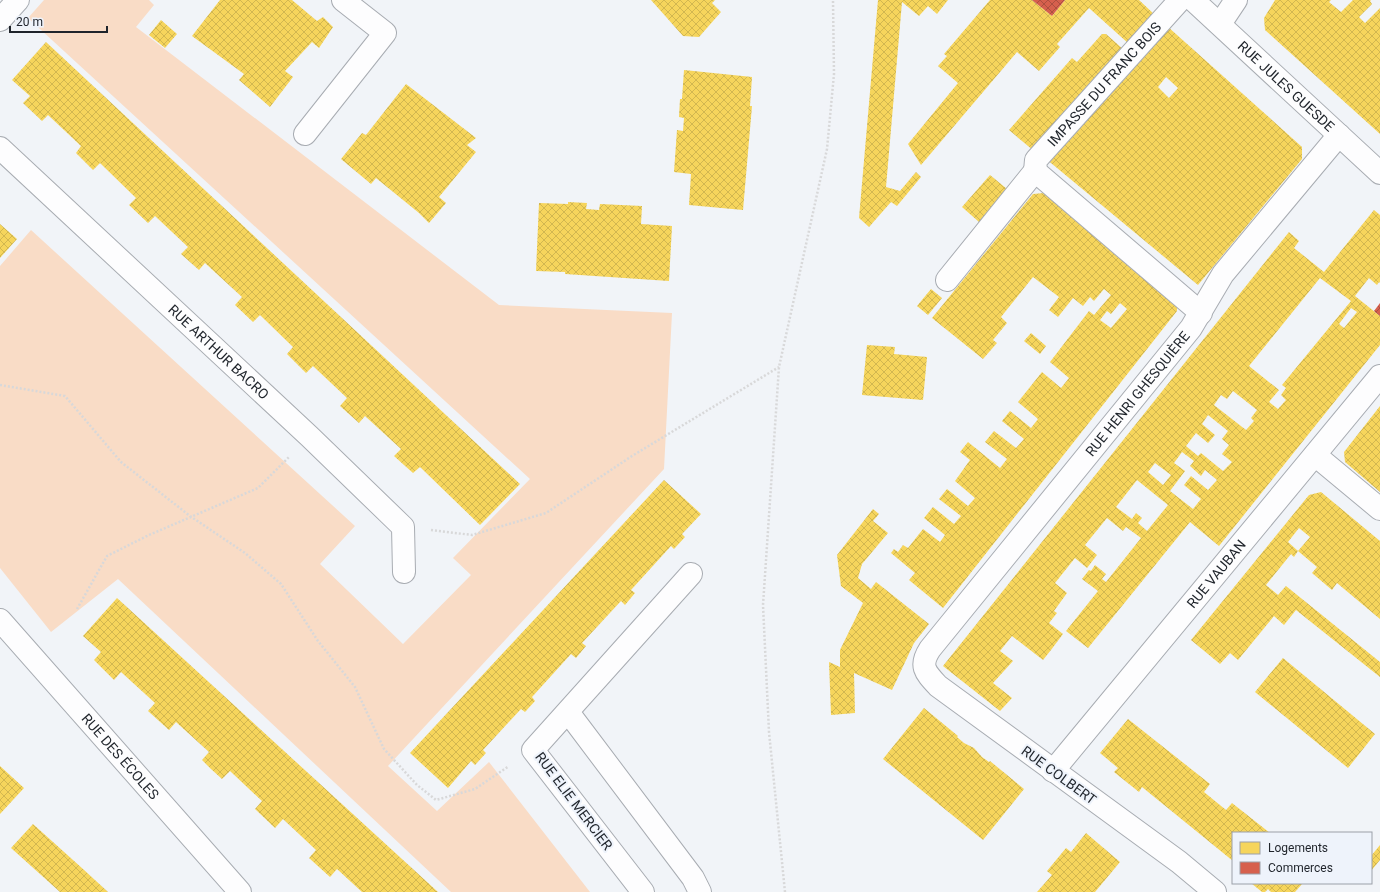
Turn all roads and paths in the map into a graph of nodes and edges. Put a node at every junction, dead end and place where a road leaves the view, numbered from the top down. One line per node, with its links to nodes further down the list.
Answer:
1 (18, 0): 7 (street)
2 (343, 0): 9 (street)
3 (833, 0): 16 (path)
4 (1180, 0): 12 (street, IMPASSE DU FRANC BOIS)
5 (1193, 0): 8 (street, RUE JULES GUESDE)
6 (1236, 0): 8 (street)
7 (0, 20)
8 (1220, 24): 10 (street, RUE JULES GUESDE)
9 (305, 134)
10 (1339, 135): 13 (street, RUE JULES GUESDE); 15 (street, RUE HENRI GHESQUIÈRE)
11 (0, 148): 19 (street, RUE ARTHUR BACRO)
12 (1035, 171): 14 (street, IMPASSE DU FRANC BOIS); 15 (street)
13 (1380, 173)
14 (947, 280)
15 (1201, 313): 28 (street, RUE HENRI GHESQUIÈRE)
16 (779, 366): 23 (path); 35 (path)
17 (1380, 376): 20 (street, RUE VAUBAN)
18 (0, 384): 22 (path)
19 (309, 436): 22 (path); 23 (street, RUE ARTHUR BACRO)
20 (1315, 456): 21 (street); 31 (street, RUE VAUBAN)
21 (1380, 509)
22 (190, 516): 26 (path); 30 (path)
23 (403, 526): 24 (street)
24 (404, 572)
25 (691, 574): 29 (street, RUE ELIE MERCIER)
26 (77, 609)
27 (0, 620): 32 (street, RUE DES ÉCOLES)
28 (930, 649): 31 (street, RUE COLBERT)
29 (568, 712): 30 (street, RUE ELIE MERCIER); 34 (street)
30 (533, 750): 33 (street, RUE ELIE MERCIER)
31 (1053, 770): 36 (street, RUE COLBERT)
32 (240, 892)
33 (643, 892)
34 (700, 892)
35 (785, 892)
36 (1215, 892)

